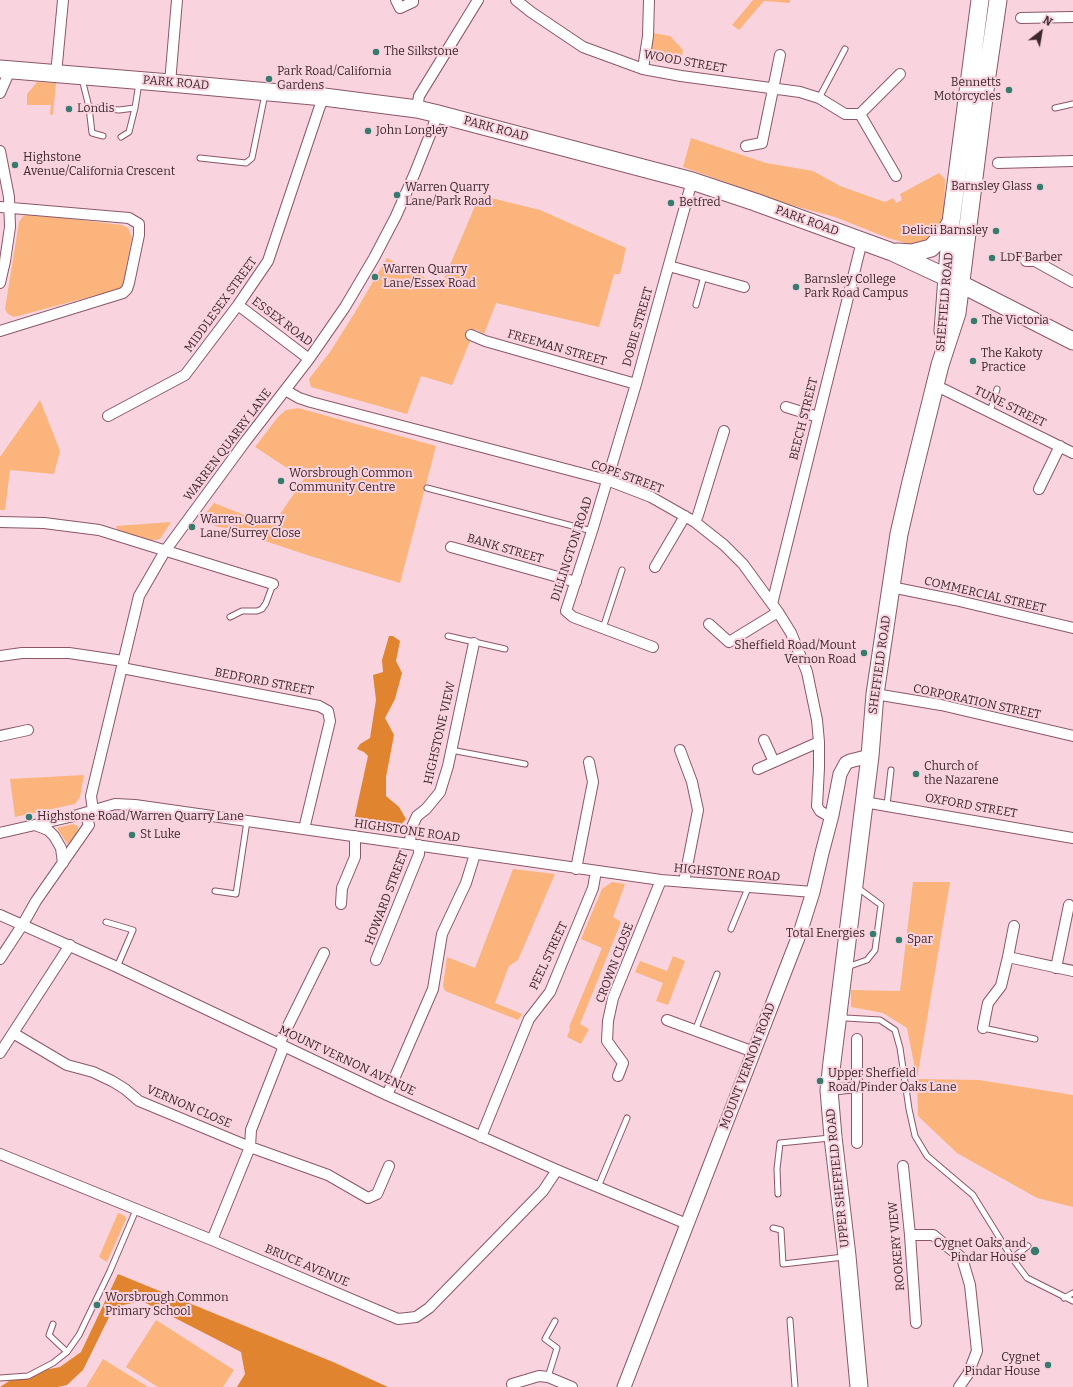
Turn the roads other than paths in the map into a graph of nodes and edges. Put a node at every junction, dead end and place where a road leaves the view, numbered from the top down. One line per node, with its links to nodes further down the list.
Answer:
1 (63, 0): 16 (street)
2 (177, 0): 20 (street)
3 (396, 0): 4 (street)
4 (413, 0)
5 (478, 0): 30 (street)
6 (516, 0): 14 (street, WOOD STREET)
7 (649, 0): 14 (street)
8 (980, 0): 43 (highway, SHEFFIELD ROAD)
9 (998, 0): 49 (highway, SHEFFIELD ROAD)
10 (1073, 17): 11 (street)
11 (1021, 18)
12 (845, 49): 25 (lane)
13 (780, 55): 21 (street)
14 (643, 69): 21 (street, WOOD STREET)
15 (5, 70): 16 (highway, PARK ROAD); 23 (street)
16 (56, 74): 18 (highway, PARK ROAD)
17 (900, 74): 32 (street)
18 (82, 76): 19 (highway, PARK ROAD); 27 (lane)
19 (140, 80): 20 (highway, PARK ROAD); 28 (lane)
20 (170, 83): 22 (highway, PARK ROAD)
21 (772, 87): 25 (street, WOOD STREET); 35 (street)
22 (265, 91): 24 (highway, PARK ROAD); 37 (lane)
23 (0, 93)
24 (324, 96): 30 (highway, PARK ROAD); 53 (street, MIDDLESEX STREET)
25 (819, 98): 32 (street, WOOD STREET)
26 (1073, 104): 29 (lane)
27 (89, 107): 28 (lane); 33 (lane)
28 (135, 108): 34 (lane)
29 (1055, 108)
30 (417, 109): 31 (highway, PARK ROAD)
31 (434, 113): 41 (highway, PARK ROAD); 58 (street, WARREN QUARRY LANE)
32 (860, 114): 40 (street)
33 (103, 136)
34 (121, 137)
35 (746, 146)
36 (0, 151): 42 (street)
37 (200, 158)
38 (1073, 161): 39 (street)
39 (998, 163)
40 (896, 176)
41 (692, 181): 44 (highway, PARK ROAD); 47 (street, DOBIE STREET)
42 (5, 208): 51 (street); 55 (street)
43 (951, 222): 45 (highway); 49 (highway, SHEFFIELD ROAD)
44 (862, 241): 45 (highway, PARK ROAD); 66 (street, BEECH STREET)
45 (892, 252): 49 (highway, PARK ROAD)
46 (1026, 261): 50 (street)
47 (669, 266): 48 (street); 59 (street, DOBIE STREET)
48 (704, 276): 52 (street); 54 (lane)
49 (954, 281): 57 (highway, PARK ROAD); 60 (highway, SHEFFIELD ROAD)
50 (1073, 282)
51 (0, 283)
52 (744, 287)
53 (238, 305): 58 (street, ESSEX ROAD); 65 (street, MIDDLESEX STREET)
54 (696, 305)
55 (0, 331)
56 (471, 335): 59 (street, FREEMAN STREET)
57 (1071, 336)
58 (309, 359): 62 (street, WARREN QUARRY LANE)
59 (636, 384): 70 (street, DOBIE STREET)
60 (936, 387): 64 (street, TUNE STREET); 83 (highway, SHEFFIELD ROAD)
61 (997, 389): 64 (lane)
62 (285, 390): 70 (street, COPE STREET); 78 (street, WARREN QUARRY LANE)
63 (786, 407): 66 (street)
64 (990, 412): 68 (street, TUNE STREET)
65 (108, 416)
66 (818, 417): 84 (street, BEECH STREET)
67 (724, 431): 75 (street)
68 (1060, 446): 69 (street, TUNE STREET); 72 (street)
69 (1073, 453)
70 (607, 480): 73 (street, COPE STREET); 76 (street, DILLINGTON ROAD)
71 (428, 488): 76 (lane)
72 (1039, 489)
73 (685, 516): 75 (street, COPE STREET); 79 (street)
74 (0, 522): 78 (street)
75 (695, 522): 84 (street, COPE STREET)
76 (592, 531): 81 (street, DILLINGTON ROAD)
77 (451, 547): 81 (street, BANK STREET)
78 (166, 551): 82 (street); 94 (street, WARREN QUARRY LANE)
79 (655, 567)
80 (622, 570): 87 (lane)
81 (576, 582): 87 (street, DILLINGTON ROAD)
82 (272, 584): 85 (lane)
83 (891, 587): 88 (street, COMMERCIAL STREET); 95 (highway, SHEFFIELD ROAD)
84 (775, 608): 86 (street); 100 (street, COPE STREET)
85 (230, 617)
86 (709, 624)
87 (602, 628): 91 (street)
88 (1073, 628)
89 (448, 636): 90 (lane)
90 (474, 642): 92 (lane); 101 (street, HIGHSTONE VIEW)
91 (653, 647)
92 (505, 649)
93 (0, 656): 94 (street, BEDFORD STREET)
94 (123, 664): 111 (street, WARREN QUARRY LANE); 115 (street, BEDFORD STREET)
95 (875, 694): 98 (street, CORPORATION STREET); 103 (highway, SHEFFIELD ROAD)
96 (28, 730): 97 (street)
97 (0, 736)
98 (1073, 736)
99 (764, 740): 105 (street)
100 (819, 742): 105 (street); 112 (street, COPE STREET)
101 (451, 750): 106 (lane); 119 (street, HIGHSTONE VIEW)
102 (680, 750): 125 (street)
103 (870, 756): 109 (highway, SHEFFIELD ROAD); 112 (street, MOUNT VERNON ROAD)
104 (589, 762): 122 (street)
105 (774, 762): 107 (street)
106 (525, 764)
107 (758, 769)
108 (891, 770): 110 (lane)
109 (864, 802): 110 (street, OXFORD STREET); 126 (highway, SHEFFIELD ROAD)
110 (888, 805): 118 (street, OXFORD STREET)
111 (89, 812): 113 (street, HIGHSTONE ROAD); 114 (street, HIGHSTONE ROAD); 121 (street, WARREN QUARRY LANE)
112 (832, 815): 129 (street, MOUNT VERNON ROAD)
113 (247, 821): 115 (street, HIGHSTONE ROAD); 128 (lane)
114 (35, 825): 116 (street, HIGHSTONE ROAD); 121 (street)
115 (304, 829): 117 (street, HIGHSTONE ROAD)
116 (0, 833)
117 (355, 836): 119 (street, HIGHSTONE ROAD); 130 (street)
118 (1073, 838)
119 (415, 844): 120 (street, HIGHSTONE ROAD); 141 (street, HOWARD STREET)
120 (475, 854): 122 (street, HIGHSTONE ROAD); 160 (street)
121 (63, 863): 134 (street, WARREN QUARRY LANE)
122 (576, 869): 123 (street, HIGHSTONE ROAD)
123 (596, 871): 124 (street, HIGHSTONE ROAD); 162 (street, PEEL STREET)
124 (661, 880): 125 (street, HIGHSTONE ROAD); 157 (street, CROWN CLOSE)
125 (684, 882): 127 (street, HIGHSTONE ROAD)
126 (854, 885): 144 (highway, SHEFFIELD ROAD); 144 (lane)
127 (748, 888): 129 (street, HIGHSTONE ROAD); 136 (lane)
128 (215, 891)
129 (813, 892): 155 (street, MOUNT VERNON ROAD)
130 (341, 904)
131 (1069, 905): 143 (street)
132 (0, 915): 134 (street, MOUNT VERNON AVENUE)
133 (106, 922): 142 (lane)
134 (23, 924): 137 (street, MOUNT VERNON AVENUE); 140 (street, WARREN QUARRY LANE)
135 (1014, 926): 139 (street)
136 (731, 929)
137 (70, 945): 142 (street, MOUNT VERNON AVENUE); 151 (street)
138 (324, 953): 154 (street)
139 (1008, 957): 143 (street); 149 (street)
140 (0, 959)
141 (376, 960)
142 (117, 967): 154 (street, MOUNT VERNON AVENUE)
143 (1056, 968): 145 (street)
144 (842, 969): 147 (highway, UPPER SHEFFIELD ROAD)
145 (1073, 971)
146 (717, 974): 150 (lane)
147 (838, 1013): 159 (highway, UPPER SHEFFIELD ROAD); 179 (lane)
148 (667, 1020): 150 (street)
149 (983, 1028): 153 (lane)
150 (695, 1031): 155 (street)
151 (13, 1033): 156 (street); 165 (street, VERNON CLOSE)
152 (858, 1039): 158 (street)
153 (1035, 1039)
154 (282, 1045): 160 (street, MOUNT VERNON AVENUE); 165 (street)
155 (754, 1052): 173 (street, MOUNT VERNON ROAD)
156 (0, 1053)
157 (618, 1076)
158 (857, 1087): 159 (street); 164 (street)
159 (829, 1090): 163 (highway, UPPER SHEFFIELD ROAD)
160 (387, 1095): 162 (street, MOUNT VERNON AVENUE)
161 (627, 1118): 170 (lane)
162 (481, 1137): 169 (street, MOUNT VERNON AVENUE)
163 (833, 1137): 171 (lane); 178 (highway, UPPER SHEFFIELD ROAD)
164 (858, 1143)
165 (250, 1147): 167 (street, VERNON CLOSE); 176 (street)
166 (0, 1154): 172 (street, BRUCE AVENUE)
167 (389, 1166)
168 (902, 1166): 175 (street, ROOKERY VIEW)
169 (556, 1170): 170 (street, MOUNT VERNON AVENUE); 176 (street, BRUCE AVENUE)
170 (598, 1187): 173 (street, MOUNT VERNON AVENUE)
171 (778, 1194)
172 (136, 1210): 176 (street, BRUCE AVENUE); 187 (lane)
173 (687, 1224): 192 (street, MOUNT VERNON ROAD)
174 (773, 1228): 178 (lane)
175 (910, 1235): 185 (street, ROOKERY VIEW); 195 (street)
176 (212, 1240)
177 (1028, 1246): 179 (lane)
178 (847, 1256): 194 (highway, UPPER SHEFFIELD ROAD)
179 (1012, 1258): 181 (lane)
180 (1073, 1293): 181 (lane)
181 (1064, 1298): 182 (lane)
182 (1073, 1301)
183 (790, 1320): 193 (lane)
184 (555, 1321): 188 (lane)
185 (916, 1323)
186 (53, 1324): 187 (lane)
187 (67, 1352): 189 (lane)
188 (548, 1376): 190 (street); 191 (street)
189 (0, 1378)
190 (512, 1384)
191 (572, 1387)
192 (624, 1387)
193 (794, 1387)
194 (859, 1387)
195 (959, 1387)

